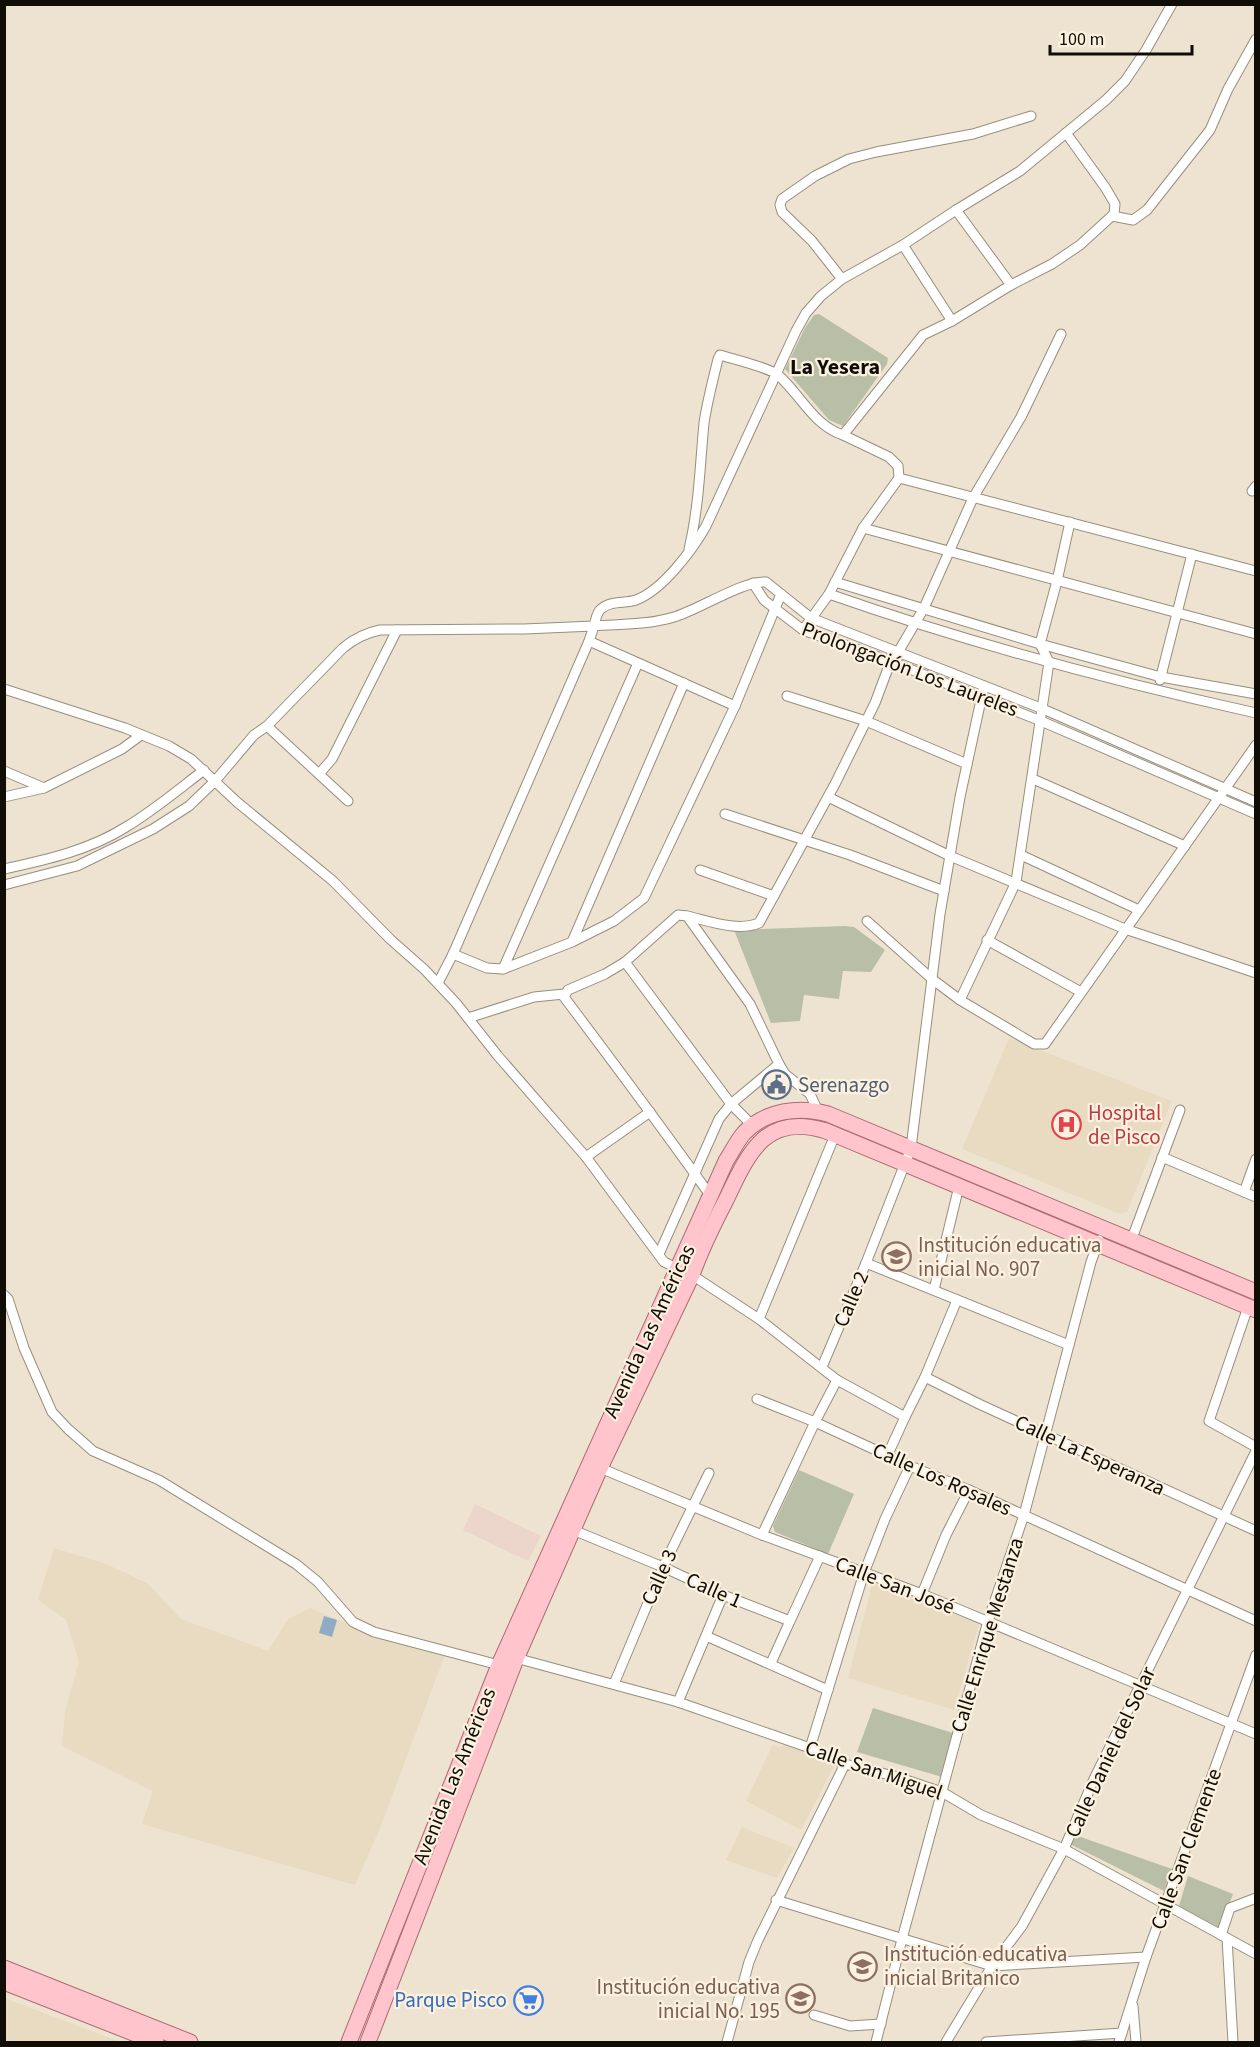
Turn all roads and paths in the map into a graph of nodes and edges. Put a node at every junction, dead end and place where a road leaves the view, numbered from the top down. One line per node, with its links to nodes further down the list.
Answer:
1 (1172, 4): 4 (street)
2 (1256, 39): 6 (street)
3 (1031, 116): 8 (street)
4 (1066, 133): 5 (street); 6 (street)
5 (956, 210): 7 (street); 9 (street)
6 (1112, 216): 9 (street)
7 (903, 245): 8 (street); 10 (street)
8 (842, 279): 12 (street)
9 (1011, 285): 10 (street)
10 (952, 321): 13 (street)
11 (1061, 334): 15 (street)
12 (776, 373): 13 (street); 19 (street); 19 (street)
13 (843, 435): 14 (street)
14 (899, 478): 15 (street); 17 (street)
15 (973, 498): 16 (street); 18 (street)
16 (1070, 522): 20 (street); 22 (street)
17 (864, 528): 18 (street); 23 (street)
18 (948, 553): 22 (street); 27 (street)
19 (688, 554): 32 (street)
20 (1192, 554): 21 (street); 29 (street)
21 (1256, 571)
22 (1057, 581): 29 (street); 37 (street)
23 (835, 582): 26 (street); 27 (street)
24 (753, 583): 25 (street, Prolongación Los Laureles); 28 (street, Prolongación Los Laureles); 32 (street)
25 (781, 594): 28 (street); 30 (street, Prolongación Los Laureles)
26 (829, 594): 30 (street); 31 (street)
27 (924, 608): 31 (street); 37 (street)
28 (775, 609): 34 (street, Prolongación Los Laureles); 50 (street)
29 (1178, 614): 35 (street); 42 (street)
30 (811, 618): 34 (street); 38 (street, Prolongación Los Laureles)
31 (915, 624): 38 (street); 40 (street)
32 (594, 626): 33 (street); 36 (street)
33 (397, 630): 55 (street); 61 (street)
34 (803, 630): 39 (street, Prolongación Los Laureles)
35 (1256, 634)
36 (590, 641): 41 (street); 89 (street)
37 (1040, 644): 40 (street); 42 (street)
38 (898, 653): 39 (street); 44 (street, Prolongación Los Laureles)
39 (892, 662): 49 (street, Prolongación Los Laureles); 53 (street)
40 (1049, 662): 46 (street); 51 (street)
41 (638, 663): 43 (street); 91 (street)
42 (1161, 677): 46 (street); 47 (street)
43 (684, 683): 50 (street); 88 (street)
44 (984, 686): 49 (street, Calle 2); 51 (street, Prolongación Los Laureles)
45 (4, 689): 56 (street)
46 (1159, 692): 52 (street)
47 (1256, 694)
48 (787, 696): 53 (street)
49 (982, 697): 54 (street, Prolongación Los Laureles); 58 (street, Calle 2)
50 (735, 706): 88 (street)
51 (1043, 710): 54 (street); 65 (street, Prolongación Los Laureles)
52 (1256, 713)
53 (866, 721): 58 (street); 67 (street)
54 (1041, 721): 62 (street); 68 (street, Prolongación Los Laureles)
55 (267, 726): 61 (street); 63 (street)
56 (141, 735): 59 (street); 64 (street)
57 (1256, 745): 65 (street)
58 (967, 764): 76 (street, Calle 2)
59 (204, 770): 63 (street); 77 (street)
60 (4, 771): 64 (street)
61 (319, 774): 69 (street)
62 (1033, 779): 74 (street); 75 (street)
63 (215, 781): 80 (street); 94 (street)
64 (44, 788): 66 (street)
65 (1225, 788): 68 (street); 70 (street, Prolongación Los Laureles)
66 (4, 797)
67 (828, 797): 73 (street); 76 (street)
68 (1218, 799): 72 (street, Prolongación Los Laureles); 74 (street)
69 (348, 801)
70 (1256, 802)
71 (725, 814): 73 (street)
72 (1256, 814)
73 (803, 840): 81 (street); 82 (street)
74 (1185, 846): 83 (street)
75 (1021, 855): 79 (street); 83 (street)
76 (950, 856): 79 (street); 81 (street, Calle 2)
77 (4, 869)
78 (700, 870): 82 (street)
79 (1016, 882): 86 (street); 87 (street)
80 (4, 885)
81 (944, 891): 93 (street, Calle 2)
82 (774, 896): 84 (street)
83 (1139, 909): 86 (street)
84 (687, 916): 90 (street); 99 (street)
85 (867, 921): 93 (street)
86 (1125, 929): 92 (street); 95 (street)
87 (987, 940): 95 (street); 97 (street)
88 (572, 942): 91 (street)
89 (453, 954): 91 (street); 94 (street)
90 (625, 962): 96 (street); 100 (street)
91 (502, 969)
92 (1256, 973)
93 (932, 980): 97 (street); 106 (street, Calle 2)
94 (438, 983): 98 (street)
95 (1081, 992): 97 (street)
96 (564, 994): 98 (street); 103 (street)
97 (960, 1000)
98 (468, 1018): 107 (street)
99 (779, 1064): 100 (street); 102 (street)
100 (731, 1104): 104 (street); 111 (street)
101 (1180, 1110): 108 (street)
102 (818, 1111): 104 (main road, Avenida Las Américas); 106 (main road, Avenida Las Américas)
103 (650, 1112): 107 (street); 111 (street)
104 (753, 1126): 114 (main road, Avenida Las Américas)
105 (835, 1135): 110 (main road, Avenida Las Américas); 120 (main road, Avenida Las Américas); 126 (street)
106 (911, 1148): 110 (street, Calle 2); 116 (main road, Avenida Las Américas)
107 (586, 1157): 118 (street)
108 (1162, 1157): 113 (street); 117 (street)
109 (1255, 1161): 113 (street)
110 (904, 1164): 112 (main road, Avenida Las Américas); 119 (street, Calle 2)
111 (695, 1174): 114 (street); 118 (street)
112 (959, 1186): 116 (main road, Avenida Las Américas); 121 (street)
113 (1244, 1192): 115 (street)
114 (710, 1195): 120 (main road, Avenida Las Américas)
115 (1256, 1197)
116 (1100, 1236): 117 (main road, Avenida Las Américas); 125 (main road, Avenida Las Américas); 127 (street, Calle Enrique Mestanza)
117 (1131, 1241): 122 (main road, Avenida Las Américas)
118 (659, 1254): 120 (street)
119 (866, 1263): 121 (street); 128 (street, Calle 2)
120 (685, 1272): 126 (street); 139 (main road, Avenida Las Américas); 159 (main road, Avenida Las Américas)
121 (934, 1290): 124 (street)
122 (1256, 1292)
123 (4, 1294): 159 (street, Calle San Miguel)
124 (957, 1300): 127 (street); 129 (street)
125 (1252, 1309): 135 (street)
126 (759, 1319): 128 (street)
127 (1069, 1345): 134 (street, Calle Enrique Mestanza)
128 (822, 1367): 130 (street)
129 (925, 1377): 132 (street); 134 (street, Calle La Esperanza)
130 (837, 1380): 132 (street); 133 (street)
131 (757, 1399): 133 (street, Calle Los Rosales)
132 (905, 1417): 137 (street)
133 (815, 1422): 137 (street, Calle Los Rosales); 147 (street)
134 (1045, 1435): 143 (street, Calle Enrique Mestanza); 144 (street, Calle La Esperanza)
135 (1256, 1447)
136 (1256, 1451): 144 (street, Calle Daniel del Solar)
137 (888, 1454): 138 (street, Calle Los Rosales)
138 (910, 1466): 141 (street, Calle Los Rosales); 150 (street)
139 (600, 1468): 142 (street, Calle San José); 145 (main road, Avenida Las Américas)
140 (709, 1473): 142 (street, Calle 3)
141 (969, 1490): 143 (street, Calle Los Rosales); 152 (street)
142 (692, 1505): 147 (street, Calle San José); 149 (street, Calle 3)
143 (1024, 1515): 151 (street, Calle Los Rosales); 155 (street, Calle Enrique Mestanza)
144 (1224, 1517): 146 (street, Calle La Esperanza); 151 (street, Calle Daniel del Solar)
145 (573, 1530): 149 (street, Calle 1); 159 (main road, Avenida Las Américas)
146 (1256, 1531)
147 (762, 1535): 148 (street, Calle San José)
148 (820, 1556): 150 (street, Calle San José); 154 (street)
149 (663, 1567): 153 (street, Calle 1); 161 (street, Calle 3)
150 (864, 1573): 152 (street, Calle San José); 163 (street)
151 (1188, 1589): 156 (street, Calle Los Rosales); 162 (street, Calle Daniel del Solar)
152 (922, 1594): 155 (street, Calle San José)
153 (723, 1595): 154 (street, Calle 1); 157 (street)
154 (790, 1621): 160 (street)
155 (988, 1621): 162 (street, Calle San José); 170 (street, Calle Enrique Mestanza)
156 (1256, 1621)
157 (706, 1636): 160 (street); 164 (street)
158 (1256, 1656): 166 (street, Calle San Clemente)
159 (506, 1659): 161 (street, Calle San Miguel); 165 (main road, Avenida Las Américas)
160 (771, 1663): 163 (street)
161 (614, 1684): 164 (street, Calle San Miguel)
162 (1141, 1686): 166 (street, Calle San José); 171 (street, Calle Daniel del Solar)
163 (828, 1690): 168 (street)
164 (678, 1702): 168 (street, Calle San Miguel)
165 (485, 1719): 189 (main road, Avenida Las Américas); 190 (main road, Avenida Las Américas)
166 (1232, 1724): 167 (street, Calle San José); 174 (street, Calle San Clemente)
167 (1256, 1734)
168 (810, 1748): 169 (street, Calle San Miguel)
169 (845, 1764): 170 (street, Calle San Miguel); 173 (street)
170 (942, 1791): 171 (street, Calle San Miguel); 176 (street, Calle Enrique Mestanza)
171 (1064, 1849): 174 (street, Calle San Miguel); 179 (street, Calle Daniel del Solar)
172 (1256, 1898): 175 (street)
173 (776, 1900): 176 (street); 191 (street)
174 (1165, 1905): 175 (street, Calle San Miguel); 178 (street, Calle San Clemente)
175 (1224, 1937): 177 (street, Calle San Miguel); 196 (street)
176 (902, 1939): 179 (street); 185 (street, Calle Enrique Mestanza)
177 (1256, 1954)
178 (1146, 1957): 179 (street); 182 (street, Calle San Clemente)
179 (992, 1966): 193 (street, Calle Daniel del Solar)
180 (4, 1968): 183 (main road)
181 (4, 1982): 183 (main road)
182 (1132, 2000): 186 (street, Calle San Clemente); 195 (street)
183 (99, 2013): 187 (main road); 188 (main road)
184 (814, 2014): 185 (street)
185 (881, 2024): 192 (street, Calle Enrique Mestanza)
186 (1120, 2038): 194 (street)
187 (156, 2043)
188 (190, 2043)
189 (349, 2043)
190 (368, 2043)
191 (727, 2043)
192 (876, 2043)
193 (946, 2043)
194 (986, 2043)
195 (1136, 2043)
196 (1233, 2043)

